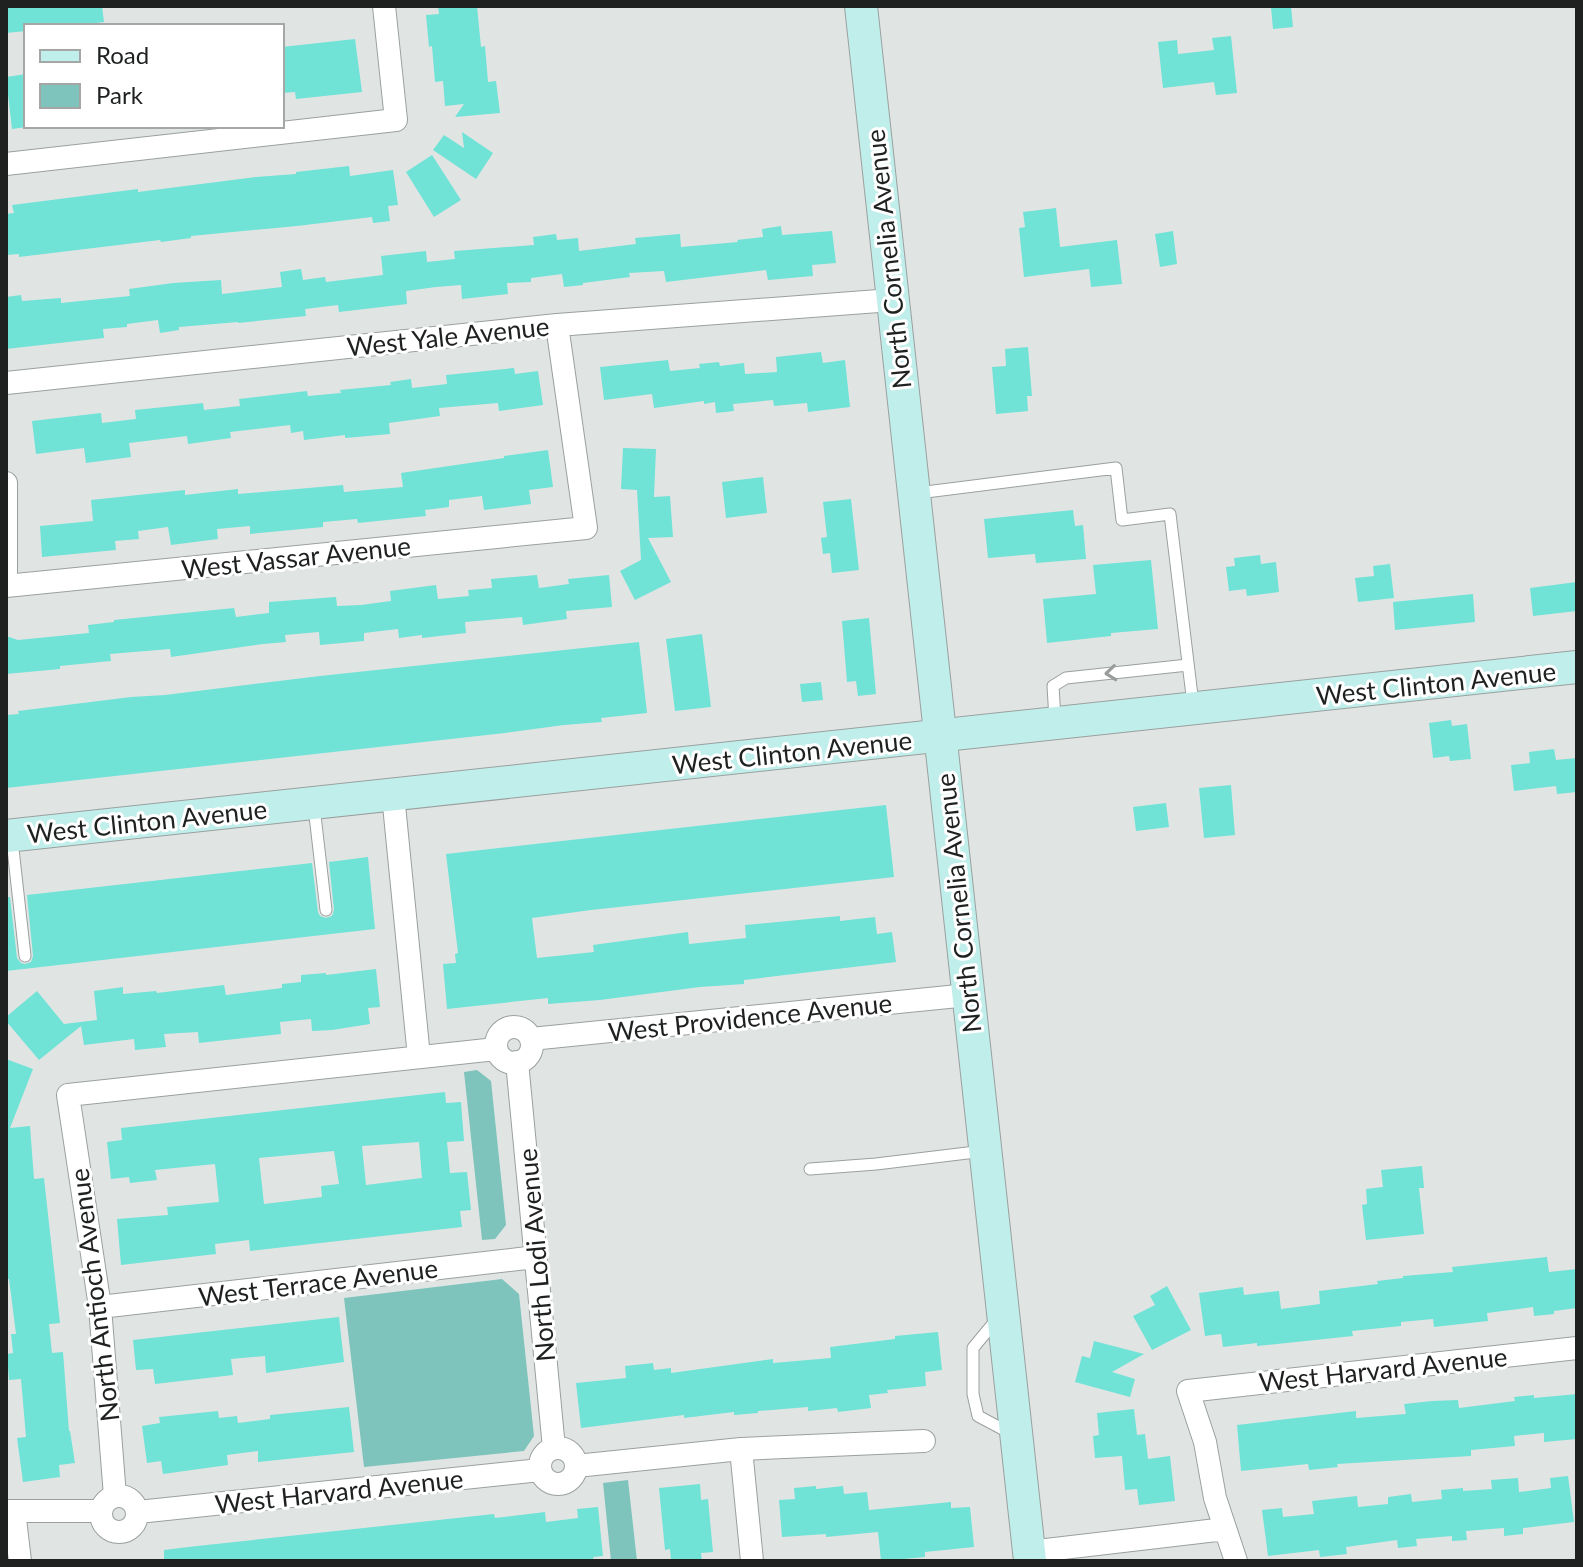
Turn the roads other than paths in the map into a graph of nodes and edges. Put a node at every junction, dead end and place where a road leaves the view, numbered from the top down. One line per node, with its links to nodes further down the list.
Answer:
1 (384, 6): 3 (street)
2 (861, 6): 4 (main road, North Cornelia Avenue)
3 (6, 164)
4 (892, 300): 5 (street, West Yale Avenue); 8 (main road, North Cornelia Avenue)
5 (557, 325): 6 (street, West Yale Avenue); 10 (street, West Vassar Avenue)
6 (6, 383)
7 (6, 488): 9 (street)
8 (913, 493): 11 (lane); 15 (main road, North Cornelia Avenue)
9 (6, 576)
10 (6, 586)
11 (1188, 665): 13 (lane); 14 (lane, one-way to 14)
12 (1577, 667): 13 (main road, West Clinton Avenue)
13 (1194, 709): 14 (main road, West Clinton Avenue)
14 (1055, 724): 15 (main road, West Clinton Avenue)
15 (940, 736): 16 (main road, West Clinton Avenue); 21 (main road, North Cornelia Avenue)
16 (393, 795): 17 (main road, West Clinton Avenue); 24 (street)
17 (313, 803): 18 (main road, West Clinton Avenue); 19 (lane)
18 (9, 836): 20 (lane)
19 (326, 910)
20 (25, 956)
21 (968, 995): 22 (street, West Providence Avenue); 26 (main road, North Cornelia Avenue)
22 (531, 1039): 23 (street); 25 (street)
23 (496, 1049): 24 (street); 25 (street)
24 (419, 1057): 29 (street, North Antioch Avenue)
25 (517, 1062): 28 (street, North Lodi Avenue)
26 (985, 1151): 27 (lane); 40 (main road, North Cornelia Avenue)
27 (810, 1169)
28 (536, 1257): 29 (street, West Terrace Avenue); 32 (street, North Lodi Avenue)
29 (100, 1307): 36 (street, North Antioch Avenue)
30 (1577, 1348): 39 (street, West Harvard Avenue)
31 (924, 1441): 33 (street)
32 (554, 1448): 34 (street); 35 (street)
33 (741, 1449): 34 (street); 42 (street)
34 (576, 1466): 35 (street)
35 (540, 1470): 38 (street, West Harvard Avenue)
36 (108, 1504): 37 (street); 38 (street); 38 (street)
37 (10, 1511): 41 (street)
38 (138, 1512)
39 (1225, 1529): 40 (street); 43 (street)
40 (1029, 1557)
41 (20, 1561)
42 (752, 1561)
43 (1236, 1561)

